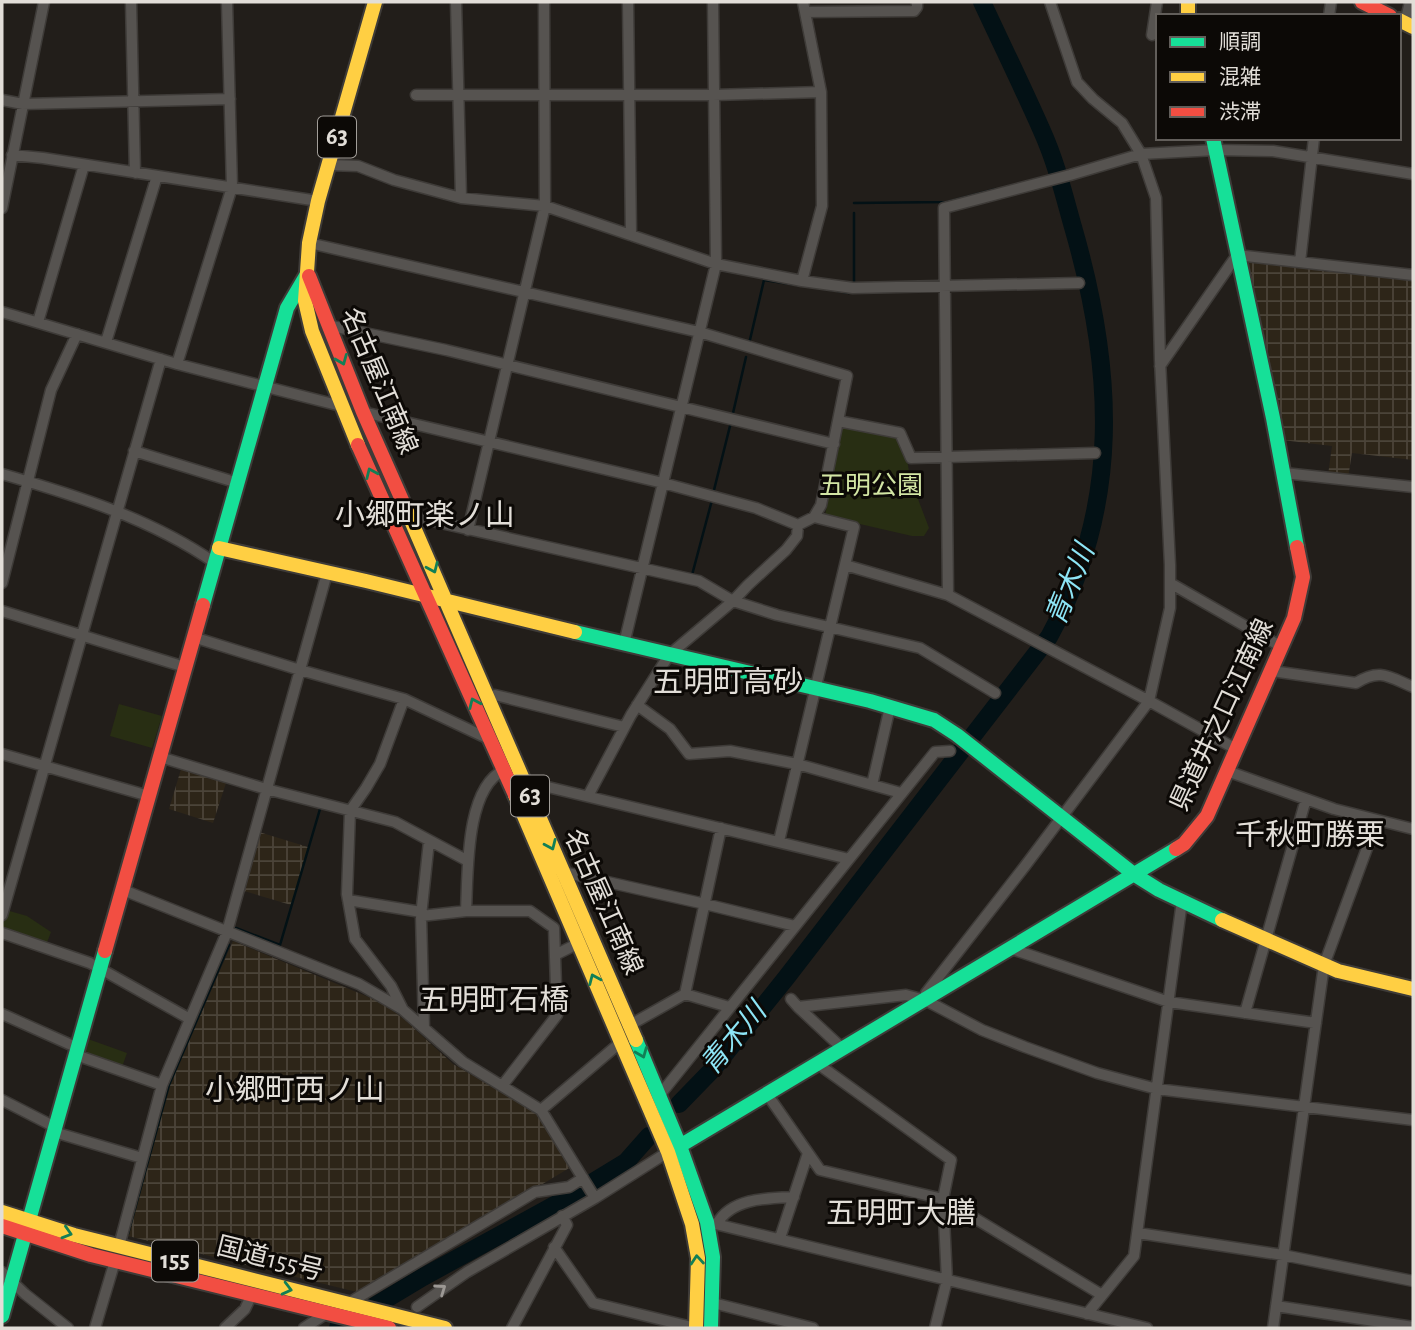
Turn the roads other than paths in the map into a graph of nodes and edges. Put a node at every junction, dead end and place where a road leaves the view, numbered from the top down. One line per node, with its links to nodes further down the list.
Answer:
1 (44, 2): 27 (street)
2 (131, 2): 26 (street)
3 (227, 2): 24 (street)
4 (375, 2): 34 (main road, 名古屋江南線 / 63)
5 (456, 2): 20 (street)
6 (544, 2): 21 (street)
7 (628, 2): 22 (street)
8 (713, 2): 23 (street)
9 (917, 2): 14 (street)
10 (1050, 2): 30 (street)
11 (1157, 2): 17 (street)
12 (1362, 2): 15 (main road)
13 (1410, 2): 16 (street)
14 (804, 7): 18 (street)
15 (1386, 14)
16 (1406, 24)
17 (1152, 36)
18 (821, 92): 23 (street); 51 (street)
19 (416, 94): 20 (street)
20 (459, 94): 21 (street); 40 (street)
21 (545, 94): 22 (street); 42 (street)
22 (629, 94): 23 (street); 44 (street)
23 (714, 95): 48 (street)
24 (230, 99): 26 (street); 39 (street)
25 (2, 100): 27 (street)
26 (133, 101): 27 (street); 36 (street)
27 (23, 104): 31 (street)
28 (1314, 140): 32 (street)
29 (1214, 144): 30 (street); 32 (street); 46 (main road, 県道井之口江南線)
30 (1141, 154): 53 (street); 64 (street)
31 (12, 155): 33 (street); 35 (street)
32 (1311, 158): 37 (street); 47 (street)
33 (84, 165): 36 (street); 56 (street)
34 (329, 165): 40 (street); 41 (main road, 名古屋江南線 / 63)
35 (5, 172): 43 (street)
36 (135, 173): 38 (street)
37 (1413, 174)
38 (157, 176): 39 (street); 60 (street)
39 (232, 187): 41 (street); 62 (street)
40 (460, 198): 42 (street)
41 (317, 201): 45 (main road, 名古屋江南線 / 63)
42 (545, 206): 44 (street); 54 (street)
43 (2, 208)
44 (631, 235): 48 (street)
45 (309, 243): 49 (main road, 名古屋江南線 / 63); 54 (street)
46 (1237, 255): 47 (street); 64 (street); 75 (main road, 県道井之口江南線)
47 (1300, 262): 50 (street)
48 (716, 264): 51 (street); 58 (street)
49 (307, 273): 57 (main road, 名古屋江南線 / 63); 65 (main road); 67 (main road, 名古屋江南線 / 63)
50 (1413, 275)
51 (802, 281): 53 (street)
52 (1079, 283): 53 (street)
53 (945, 284): 74 (street)
54 (526, 292): 58 (street); 63 (street)
55 (2, 312): 56 (street)
56 (38, 322): 59 (street)
57 (327, 325): 63 (street); 68 (main road, 名古屋江南線 / 63, one-way to 68)
58 (699, 332): 66 (street); 69 (street)
59 (77, 334): 60 (street); 77 (street)
60 (106, 342): 61 (street)
61 (161, 359): 62 (street); 72 (street)
62 (177, 364): 65 (street)
63 (508, 365): 66 (street); 70 (street)
64 (1160, 366): 91 (street)
65 (265, 387): 67 (street); 78 (main road)
66 (681, 406): 71 (street); 79 (street)
67 (341, 407): 93 (main road, 名古屋江南線 / 63, one-way to 67)
68 (363, 412): 70 (street); 82 (main road, 名古屋江南線 / 63)
69 (838, 421): 71 (street); 74 (street)
70 (490, 443): 79 (street); 85 (street)
71 (834, 444): 83 (street)
72 (134, 451): 78 (street); 81 (street)
73 (1095, 453): 74 (street)
74 (947, 457): 92 (street)
75 (1284, 473): 80 (street); 101 (main road, 県道井之口江南線)
76 (2, 474): 77 (street)
77 (27, 481): 81 (street); 90 (street)
78 (238, 483): 86 (main road)
79 (663, 483): 84 (street); 88 (street)
80 (1413, 488)
81 (117, 512): 86 (street); 98 (street)
82 (410, 516): 85 (street); 94 (main road, 名古屋江南線 / 63, one-way to 94)
83 (814, 517): 84 (street); 87 (street)
84 (798, 525): 95 (street)
85 (468, 530): 88 (street)
86 (217, 555): 89 (main road); 99 (main road)
87 (845, 565): 92 (street); 97 (street)
88 (642, 567): 95 (street); 100 (street)
89 (327, 573): 93 (main road); 104 (street)
90 (2, 583)
91 (1170, 583): 101 (street); 111 (street)
92 (948, 595): 111 (street)
93 (426, 596): 94 (main road); 115 (main road, 名古屋江南線 / 63, one-way to 93)
94 (448, 601): 100 (main road); 110 (main road, 名古屋江南線 / 63)
95 (733, 601): 97 (street); 102 (street)
96 (2, 611): 98 (street)
97 (831, 627): 107 (street); 108 (street)
98 (82, 635): 103 (street); 121 (street)
99 (193, 638): 103 (main road); 104 (street)
100 (624, 644): 102 (main road)
101 (1282, 647): 105 (main road, 県道井之口江南線)
102 (669, 655): 107 (main road); 112 (street)
103 (185, 667): 119 (main road)
104 (300, 670): 109 (street); 126 (street)
105 (1272, 671): 106 (street); 116 (main road, 県道井之口江南線)
106 (1413, 687)
107 (816, 688): 113 (main road); 120 (street)
108 (995, 693)
109 (404, 699): 115 (street); 131 (street)
110 (488, 699): 114 (street); 124 (main road, 名古屋江南線 / 63)
111 (1149, 701): 116 (street); 132 (street)
112 (637, 705): 114 (street); 120 (street)
113 (890, 706): 125 (street); 132 (main road)
114 (624, 727): 129 (street)
115 (489, 739): 122 (main road, 名古屋江南線 / 63)
116 (1236, 749): 123 (main road, 県道井之口江南線)
117 (950, 751): 127 (street)
118 (2, 754): 121 (street)
119 (160, 757): 126 (street); 128 (main road)
120 (797, 764): 125 (street); 138 (street)
121 (44, 766): 128 (street); 147 (street)
122 (504, 770): 140 (street); 154 (main road, 名古屋江南線 / 63)
123 (1227, 771): 130 (street); 142 (main road, 県道井之口江南線)
124 (524, 783): 129 (street); 141 (main road, 名古屋江南線 / 63, one-way to 141)
125 (872, 785): 127 (street)
126 (266, 789): 131 (street); 151 (street)
127 (901, 793): 139 (street)
128 (149, 796): 143 (main road)
129 (587, 796): 135 (street)
130 (1306, 799): 134 (street); 153 (street)
131 (351, 811): 137 (street); 144 (street)
132 (1061, 816): 142 (main road); 161 (street)
133 (1413, 816): 136 (street)
134 (1377, 821): 136 (street); 157 (street)
135 (721, 828): 138 (street); 146 (street)
136 (1410, 828)
137 (429, 841): 140 (street); 149 (street)
138 (779, 841): 139 (street)
139 (849, 859): 150 (street)
140 (468, 861): 148 (street)
141 (563, 873): 146 (street); 169 (main road, 名古屋江南線 / 63)
142 (1135, 875): 145 (main road); 155 (main road, 県道井之口江南線)
143 (122, 890): 151 (street); 158 (main road)
144 (348, 900): 149 (street); 164 (street)
145 (1182, 901): 153 (main road); 162 (street)
146 (705, 904): 150 (street); 160 (street)
147 (3, 909)
148 (466, 911): 149 (street); 156 (street)
149 (421, 914): 170 (street)
150 (795, 926): 163 (street)
151 (227, 932): 164 (street); 167 (street)
152 (2, 933): 158 (street)
153 (1266, 940): 157 (main road); 165 (street)
154 (579, 943): 156 (street); 171 (main road, 名古屋江南線 / 63, one-way to 154)
155 (1012, 949): 161 (main road, 県道井之口江南線); 162 (street)
156 (555, 955): 176 (street)
157 (1324, 965): 159 (main road); 168 (street)
158 (100, 968): 167 (street); 173 (main road)
159 (1413, 989)
160 (685, 994): 163 (street); 169 (street)
161 (925, 1000): 172 (main road, 県道井之口江南線); 172 (street); 177 (street)
162 (1169, 1002): 165 (street); 177 (street)
163 (729, 1007): 179 (street)
164 (402, 1009): 170 (street)
165 (1245, 1013): 168 (street)
166 (2, 1014): 173 (street)
167 (190, 1019): 175 (street)
168 (1316, 1023): 181 (street)
169 (630, 1025): 179 (main road, 名古屋江南線 / 63, one-way to 179)
170 (424, 1028): 176 (street)
171 (621, 1042): 182 (street); 185 (main road, 名古屋江南線 / 63)
172 (843, 1049): 174 (main road, 県道井之口江南線)
173 (77, 1052): 175 (street); 184 (main road)
174 (818, 1064): 178 (main road, 県道井之口江南線); 191 (street)
175 (162, 1085): 187 (street)
176 (502, 1086): 182 (street)
177 (1157, 1088): 181 (street); 197 (street)
178 (767, 1094): 185 (main road, 県道井之口江南線); 186 (street)
179 (659, 1096): 185 (main road, 名古屋江南線 / 63)
180 (2, 1100): 184 (street)
181 (1304, 1106): 183 (street); 201 (street)
182 (541, 1110): 188 (street)
183 (1413, 1120)
184 (55, 1130): 187 (street); 196 (main road)
185 (674, 1149): 189 (street); 194 (main road, 名古屋江南線 / 63); 222 (main road, 名古屋江南線 / 63, one-way to 185)
186 (808, 1153): 190 (street); 191 (street)
187 (142, 1158): 200 (street)
188 (584, 1180): 189 (street); 208 (street)
189 (593, 1196): 193 (street)
190 (794, 1197): 194 (street); 198 (street)
191 (943, 1199): 203 (street); 206 (street)
192 (2, 1212): 196 (main road, 国道155号 / 155)
193 (562, 1216): 199 (street); 210 (street, one-way to 193)
194 (712, 1223): 198 (street); 207 (main road, 名古屋江南線 / 63)
195 (2, 1226): 196 (main road, 国道155号 / 155)
196 (27, 1228): 200 (main road, 国道155号 / 155); 202 (main road)
197 (1138, 1233): 201 (street); 206 (street)
198 (780, 1238): 203 (street)
199 (554, 1247): 221 (street); 222 (street)
200 (117, 1254): 205 (main road, 国道155号 / 155); 208 (main road, 国道155号 / 155, one-way to 208); 217 (street)
201 (1283, 1255): 204 (street); 209 (street)
202 (7, 1276): 213 (main road); 216 (street)
203 (947, 1280): 212 (street); 225 (street)
204 (1413, 1280)
205 (252, 1294): 211 (main road, 国道155号 / 155); 218 (street)
206 (1102, 1295): 212 (street)
207 (713, 1303): 223 (main road, 名古屋江南線 / 63); 224 (street)
208 (348, 1304): 214 (main road, 国道155号 / 155)
209 (1276, 1306): 215 (street); 227 (street)
210 (416, 1307)
211 (331, 1313): 214 (main road, 国道155号 / 155); 219 (street)
212 (1087, 1314): 226 (street)
213 (2, 1316)
214 (388, 1321): 220 (main road, 国道155号 / 155)
215 (1413, 1327)
216 (68, 1328)
217 (95, 1328)
218 (225, 1328)
219 (304, 1328)
220 (445, 1328)
221 (512, 1328)
222 (696, 1328)
223 (711, 1328)
224 (813, 1328)
225 (935, 1328)
226 (1147, 1328)
227 (1273, 1328)

